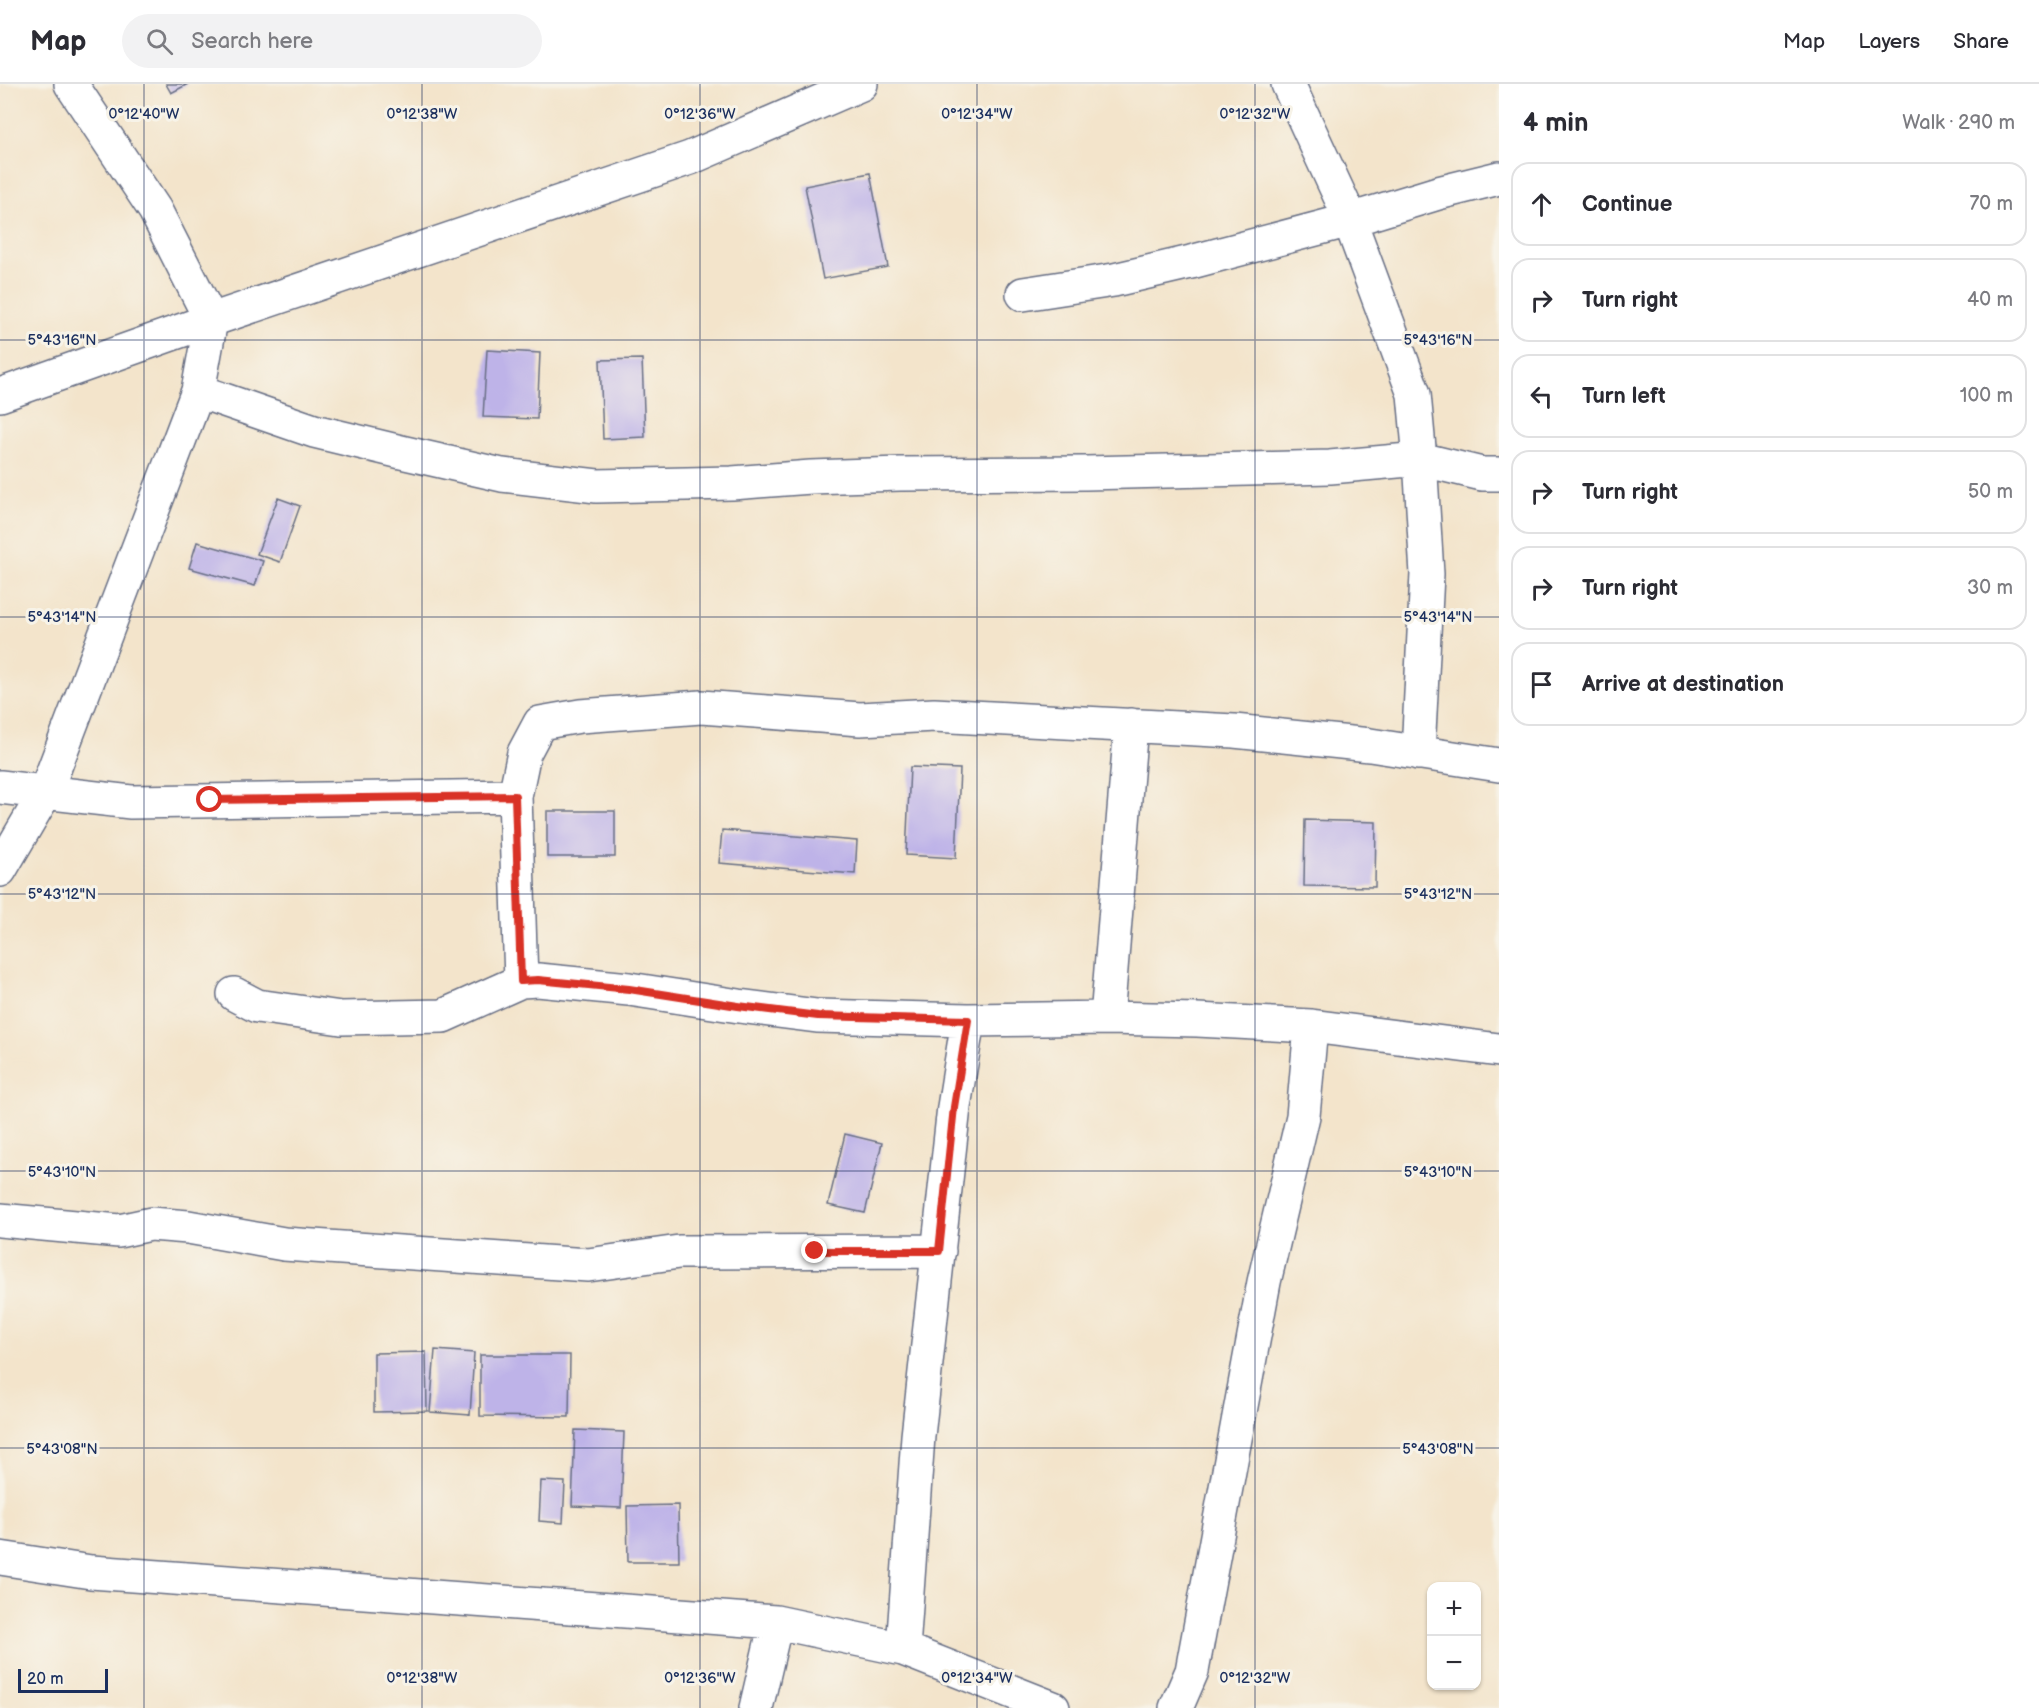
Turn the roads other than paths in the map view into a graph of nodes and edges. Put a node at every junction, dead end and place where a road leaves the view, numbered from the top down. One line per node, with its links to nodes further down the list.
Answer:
1 (71, 84): 7 (street)
2 (861, 84): 7 (street)
3 (1288, 84): 5 (street)
4 (1499, 178): 5 (street)
5 (1350, 220): 6 (street); 10 (street)
6 (1023, 294)
7 (211, 320): 8 (street); 9 (street)
8 (198, 391): 10 (street); 16 (street)
9 (0, 395)
10 (1420, 459): 11 (street); 13 (street)
11 (1499, 474)
12 (1131, 725): 13 (street); 17 (street); 21 (street)
13 (1418, 753): 14 (street)
14 (1499, 765)
15 (0, 787): 16 (street)
16 (45, 793): 17 (street); 18 (street)
17 (515, 796): 19 (street)
18 (0, 870)
19 (521, 981): 20 (street); 22 (street)
20 (234, 994)
21 (1107, 1018): 22 (street); 23 (street)
22 (968, 1020): 26 (street)
23 (1311, 1026): 24 (street); 32 (street)
24 (1499, 1050)
25 (0, 1220): 26 (street)
26 (939, 1251): 29 (street)
27 (0, 1558): 28 (street)
28 (777, 1622): 29 (street); 30 (street)
29 (903, 1649): 31 (street)
30 (756, 1708)
31 (1053, 1708)
32 (1176, 1708)

